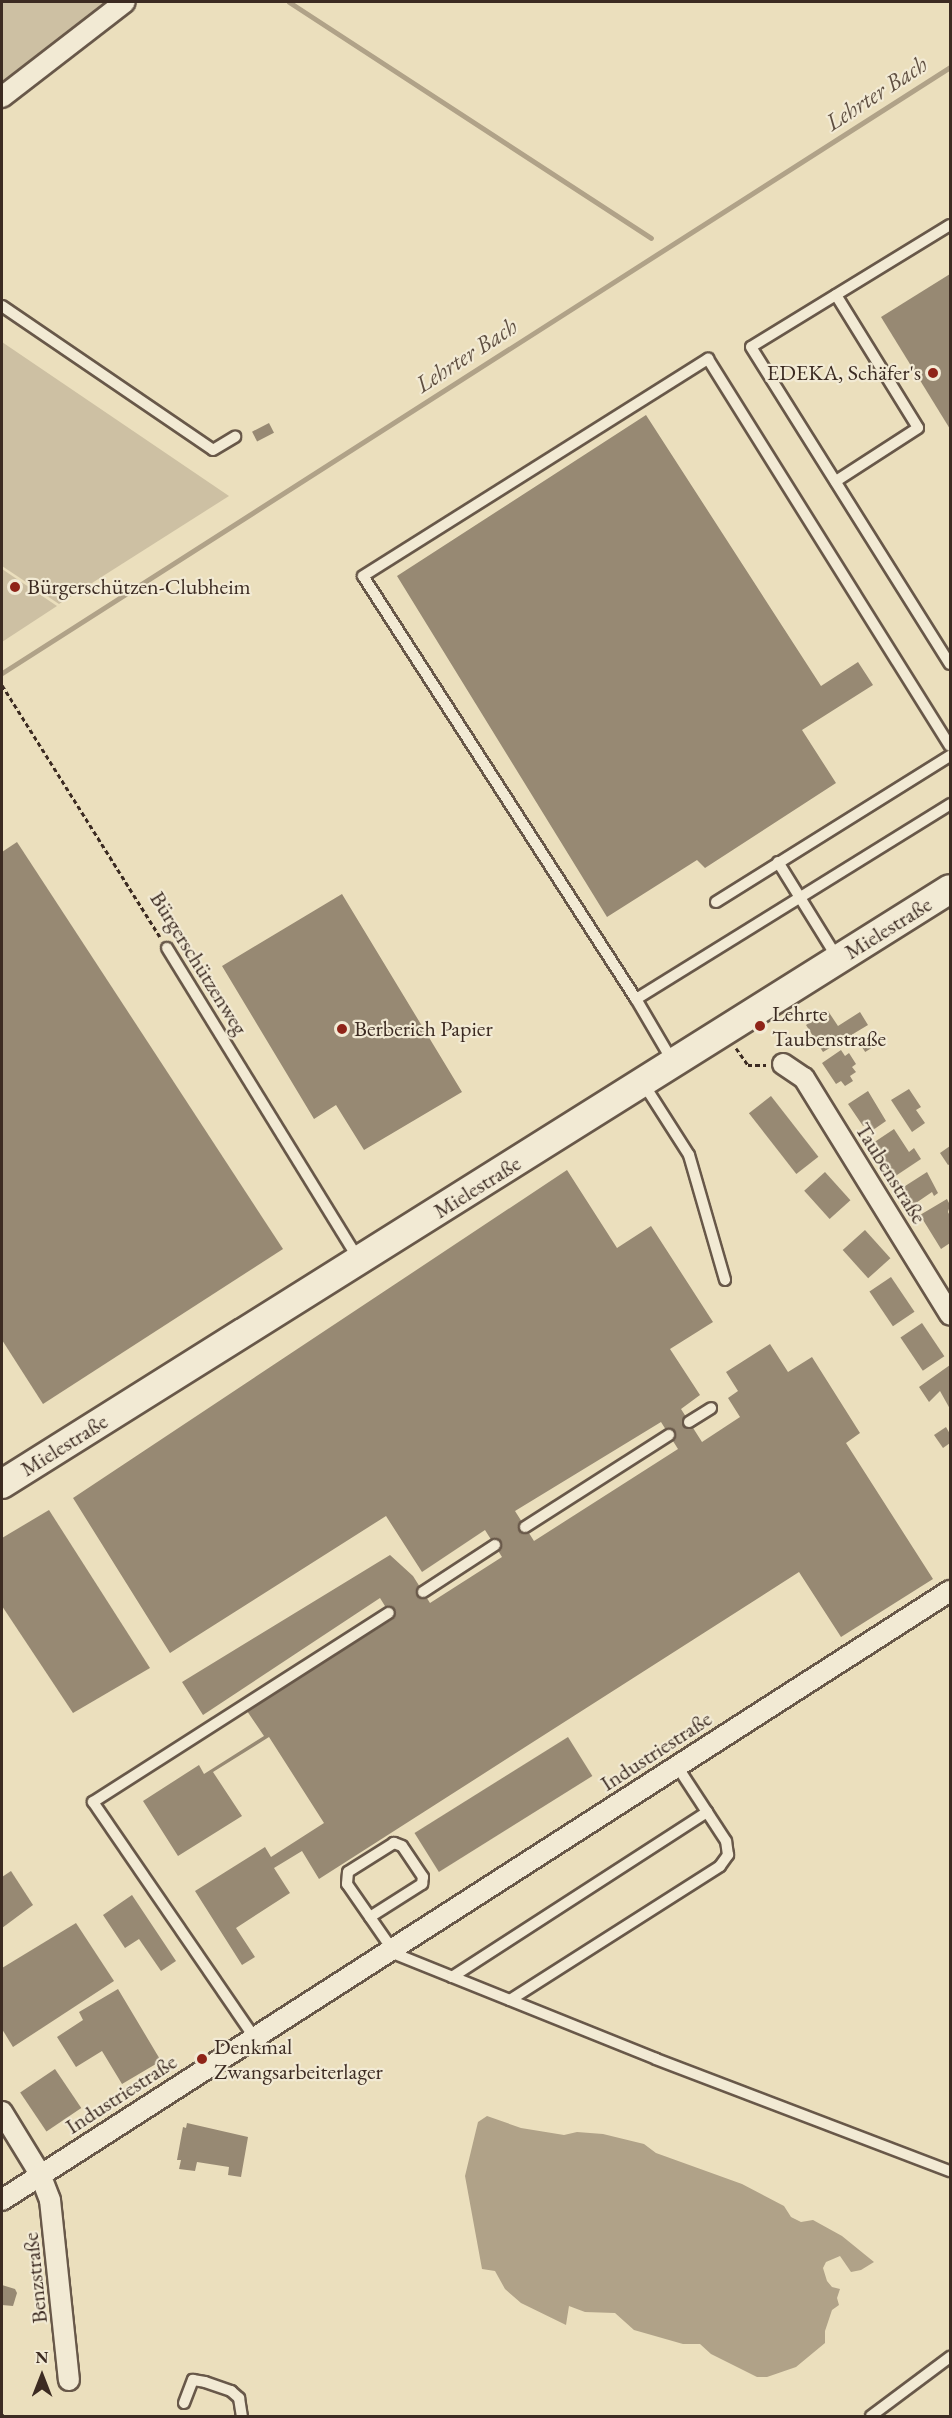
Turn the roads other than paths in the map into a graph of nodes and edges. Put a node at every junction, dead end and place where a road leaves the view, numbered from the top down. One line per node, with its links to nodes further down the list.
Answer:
1 (125, 2): 2 (street)
2 (2, 97)
3 (951, 225): 4 (lane)
4 (836, 295): 7 (lane); 7 (lane)
5 (2, 306): 6 (lane)
6 (235, 437)
7 (836, 481): 8 (lane)
8 (951, 664)
9 (951, 746): 18 (lane)
10 (951, 756): 12 (lane)
11 (951, 804): 14 (lane)
12 (778, 862): 14 (lane); 15 (lane)
13 (951, 889): 17 (street, Mielestraße)
14 (800, 897): 17 (lane); 18 (lane)
15 (716, 902)
16 (167, 948): 22 (lane, Bürgerschützenweg)
17 (839, 959): 19 (street, Mielestraße)
18 (636, 999): 19 (lane)
19 (674, 1062): 21 (street, Mielestraße)
20 (783, 1064): 24 (street, Taubenstraße)
21 (643, 1082): 22 (street, Mielestraße); 23 (lane)
22 (360, 1261): 28 (street, Mielestraße)
23 (725, 1280)
24 (951, 1314)
25 (711, 1408): 26 (lane)
26 (689, 1422)
27 (669, 1435): 29 (lane)
28 (2, 1484)
29 (525, 1527)
30 (495, 1545): 32 (lane)
31 (951, 1591): 34 (street, Industriestraße)
32 (423, 1592)
33 (389, 1613): 40 (lane)
34 (677, 1766): 35 (lane); 37 (street, Industriestraße)
35 (707, 1812): 38 (lane); 39 (lane)
36 (370, 1917): 36 (lane); 37 (lane)
37 (390, 1950): 38 (lane); 40 (street, Industriestraße)
38 (452, 1977): 39 (lane)
39 (510, 2000): 42 (lane)
40 (254, 2037): 43 (street, Industriestraße)
41 (2, 2112): 43 (street, Benzstraße)
42 (951, 2171)
43 (40, 2174): 44 (street, Industriestraße); 46 (street, Benzstraße)
44 (2, 2200)
45 (951, 2357): 49 (lane)
46 (69, 2380)
47 (184, 2403): 48 (lane)
48 (242, 2416)
49 (871, 2416)

